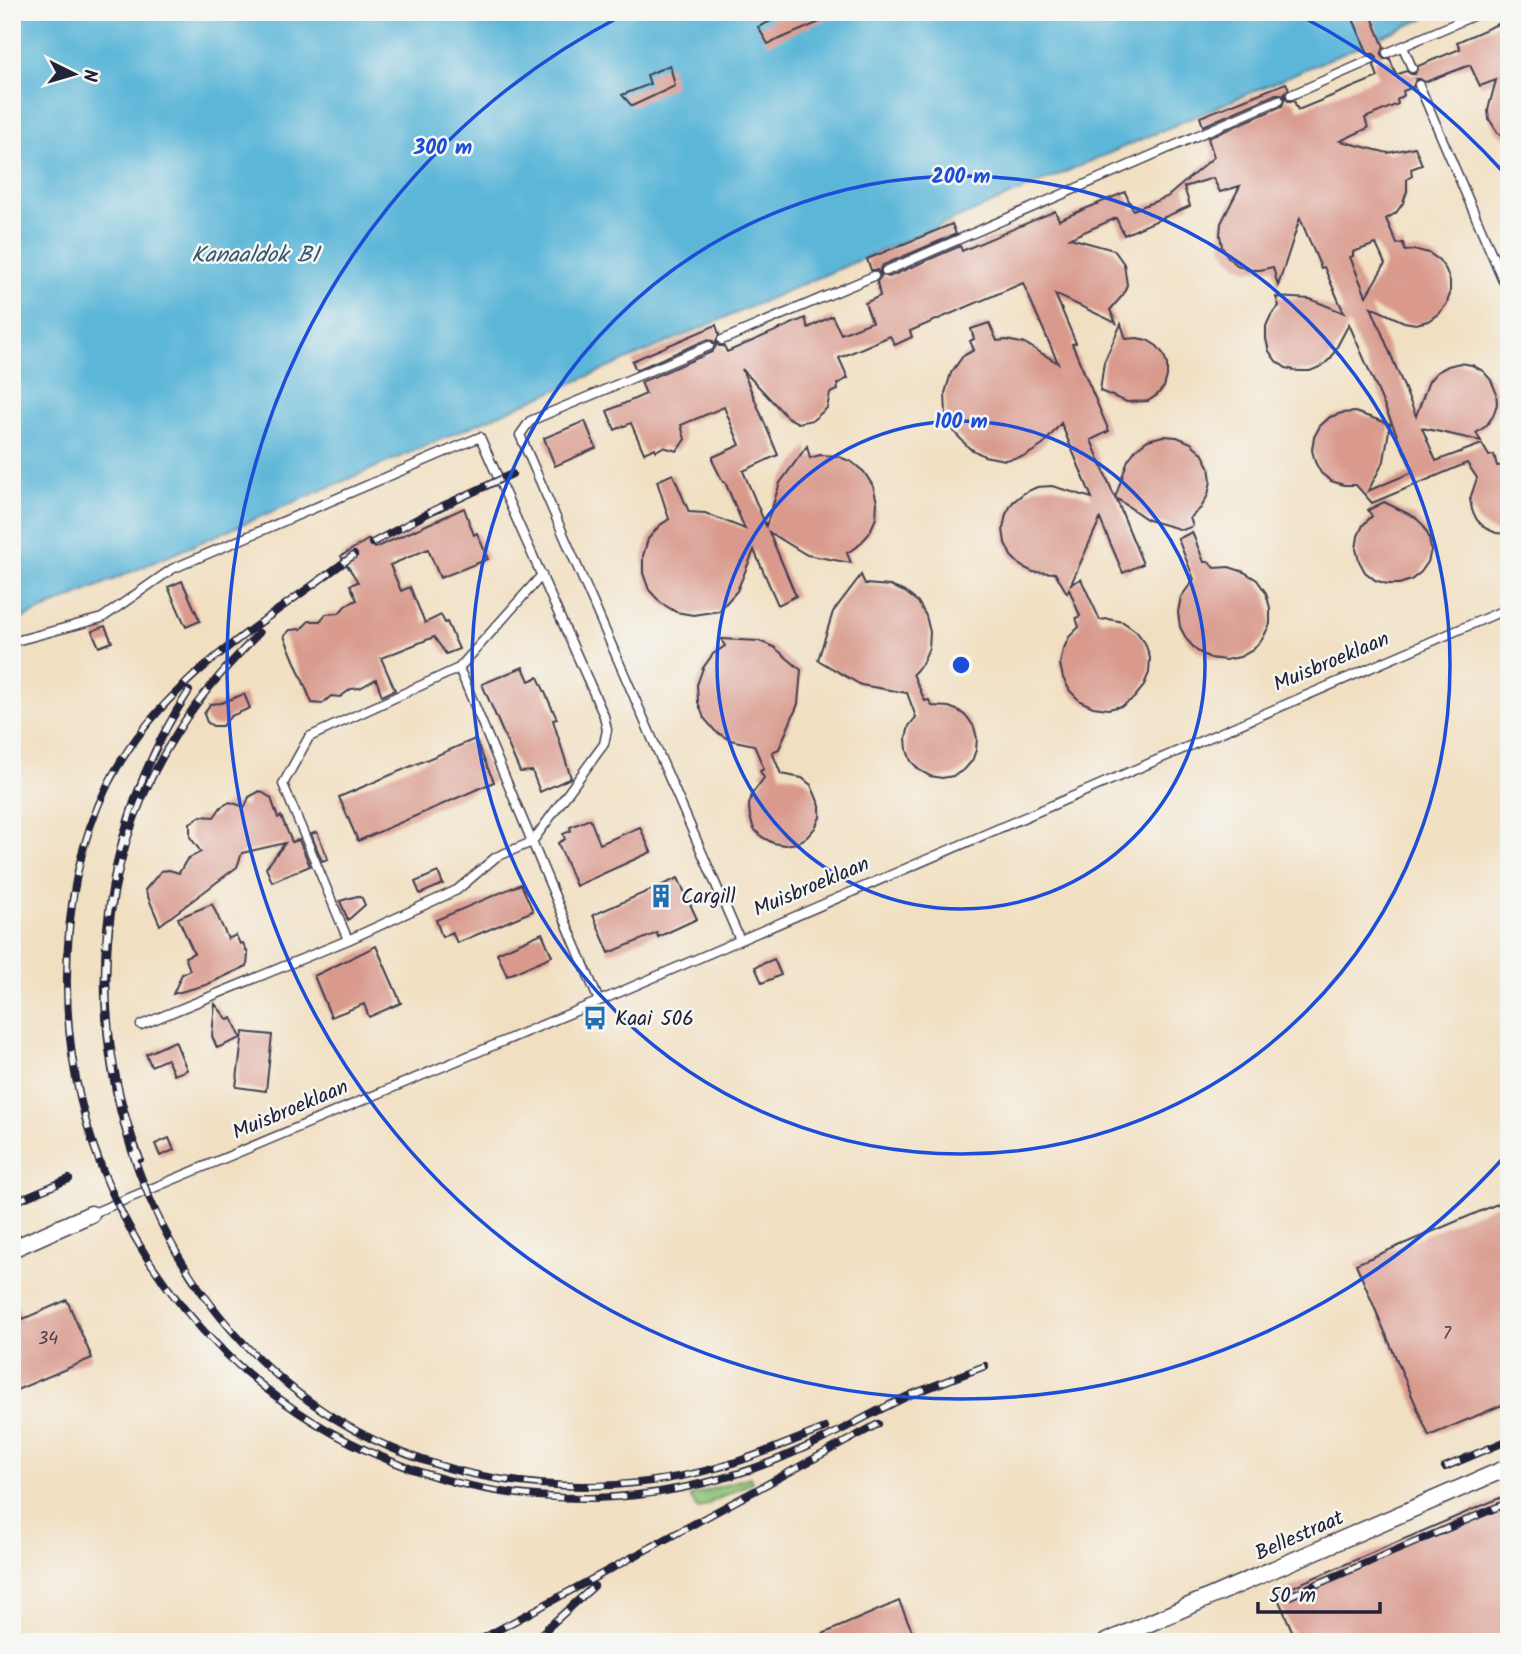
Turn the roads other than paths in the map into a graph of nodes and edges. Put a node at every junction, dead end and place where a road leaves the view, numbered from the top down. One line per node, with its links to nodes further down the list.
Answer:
1 (1482, 12): 2 (lane)
2 (1403, 47): 3 (lane); 5 (lane)
3 (1387, 53)
4 (1371, 60): 7 (lane)
5 (1412, 68)
6 (1419, 85): 11 (lane)
7 (1291, 95)
8 (1279, 100): 9 (lane)
9 (886, 271)
10 (874, 276): 12 (lane)
11 (1509, 294)
12 (722, 340)
13 (709, 346): 20 (lane)
14 (542, 575): 16 (lane); 17 (lane); 18 (lane)
15 (1509, 608): 20 (lane, Muisbroeklaan)
16 (12, 642)
17 (459, 668): 18 (lane); 19 (lane)
18 (532, 842): 19 (lane); 21 (lane)
19 (348, 940): 22 (lane)
20 (740, 940): 21 (lane, Muisbroeklaan)
21 (599, 1001): 23 (lane, Muisbroeklaan)
22 (141, 1025)
23 (91, 1214): 24 (street, Muisbroeklaan)
24 (12, 1249)
25 (1509, 1467): 26 (street, Bellestraat)
26 (1106, 1642)

